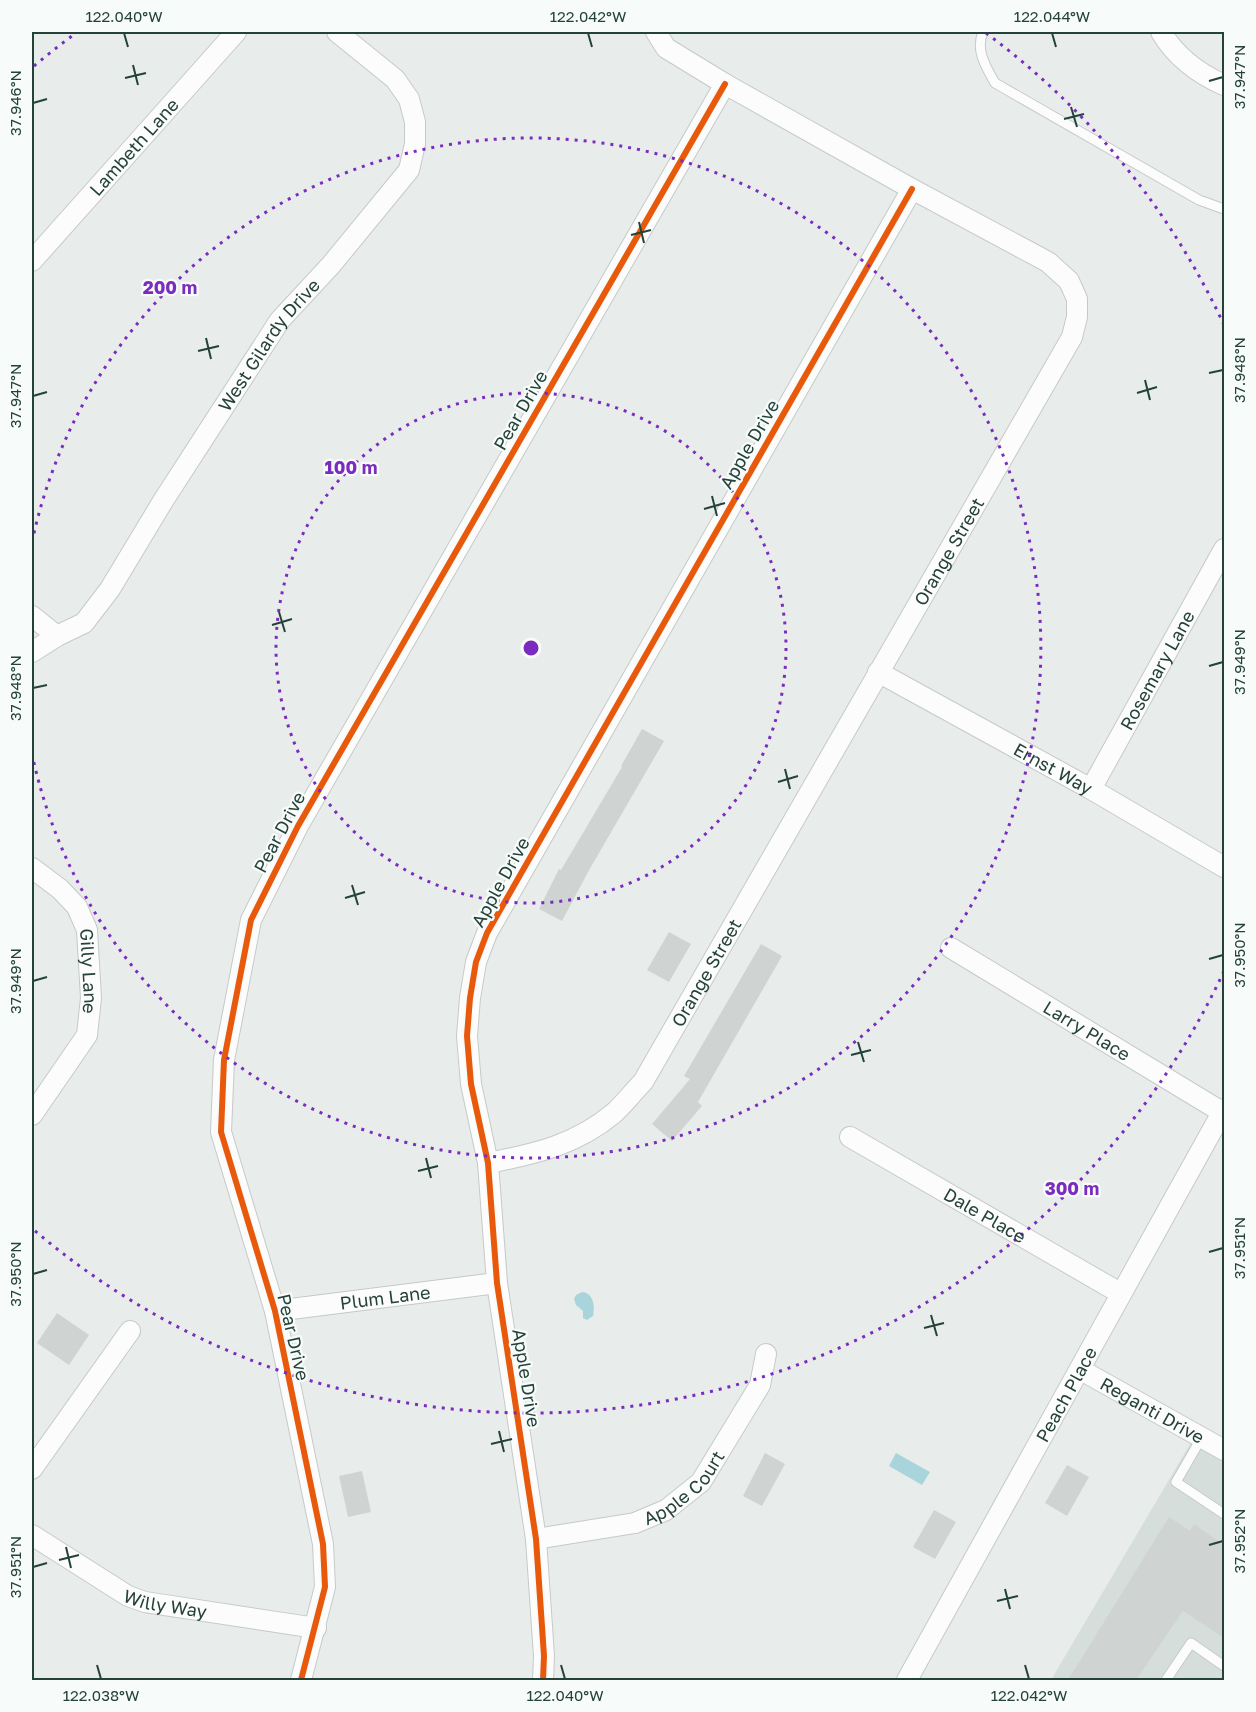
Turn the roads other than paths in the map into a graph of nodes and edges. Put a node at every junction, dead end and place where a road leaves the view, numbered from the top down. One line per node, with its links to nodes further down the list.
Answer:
1 (236, 32): 10 (street, Lambeth Lane)
2 (337, 32): 13 (street, West Gilardy Drive)
3 (656, 32): 6 (street, Orange Street)
4 (983, 32): 9 (lane)
5 (1161, 32): 7 (street)
6 (725, 84): 8 (street, Orange Street); 26 (street, Pear Drive)
7 (1224, 85)
8 (912, 189): 15 (street, Orange Street); 23 (street, Apple Drive)
9 (1224, 209)
10 (32, 261)
11 (1224, 549): 16 (street, Rosemary Lane)
12 (32, 616): 13 (street)
13 (57, 636): 14 (street, West Gilardy Drive)
14 (32, 652)
15 (878, 672): 16 (street, Ernst Way); 23 (street, Orange Street)
16 (1090, 789): 17 (street, Ernst Way)
17 (1224, 867)
18 (32, 868): 21 (street, Gilly Lane)
19 (951, 948): 20 (street, Larry Place)
20 (1223, 1111): 25 (street, Peach Place)
21 (32, 1115)
22 (850, 1137): 25 (street, Dale Place)
23 (488, 1163): 24 (street, Apple Drive)
24 (497, 1283): 26 (street, Plum Lane); 35 (street, Apple Drive)
25 (1120, 1293): 29 (street, Peach Place)
26 (275, 1311): 36 (street, Pear Drive)
27 (130, 1331): 32 (street)
28 (766, 1354): 35 (street, Apple Court)
29 (1081, 1370): 30 (street, Reganti Drive); 40 (street, Peach Place)
30 (1202, 1437): 31 (street, Reganti Drive); 33 (lane)
31 (1224, 1450)
32 (32, 1469)
33 (1224, 1514)
34 (32, 1535): 36 (street, Willy Way)
35 (536, 1539): 39 (street, Apple Drive)
36 (316, 1628): 38 (street, Pear Drive)
37 (1224, 1666): 41 (lane)
38 (301, 1680)
39 (543, 1680)
40 (907, 1680)
41 (1166, 1680)

